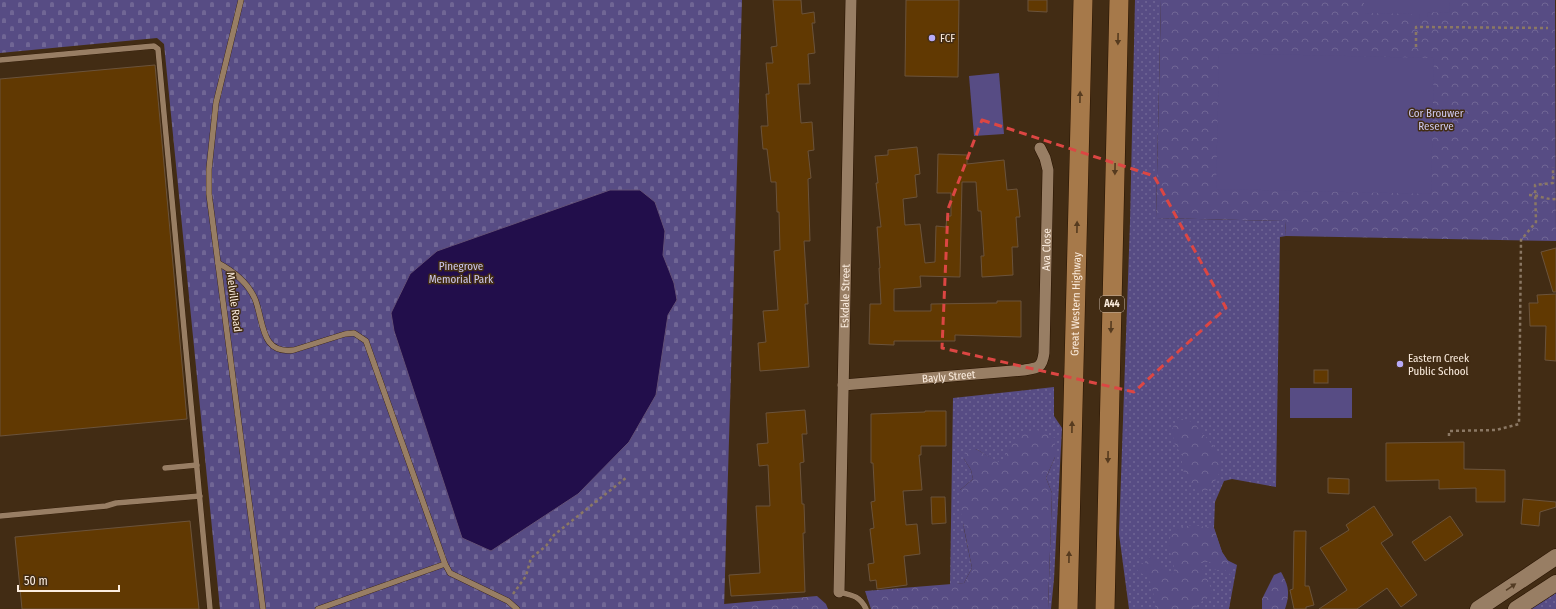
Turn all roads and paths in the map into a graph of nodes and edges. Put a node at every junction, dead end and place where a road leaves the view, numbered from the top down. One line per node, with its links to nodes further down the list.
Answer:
1 (242, 0): 13 (lane, Melville Road)
2 (851, 0): 15 (street, Eskdale Street)
3 (1083, 0): 32 (highway, Great Western Highway, one-way to 3)
4 (1119, 0): 33 (highway, A44, one-way to 33)
5 (1548, 28): 6 (path)
6 (1416, 47)
7 (0, 60): 17 (lane)
8 (1040, 148): 14 (street, Ava Close)
9 (1553, 167): 11 (path)
10 (1529, 195): 11 (path)
11 (1535, 195): 12 (path); 16 (path)
12 (1556, 199)
13 (218, 263): 23 (lane); 28 (lane, Melville Road)
14 (1044, 353): 15 (street, Bayly Street)
15 (843, 385): 25 (street, Eskdale Street)
16 (1450, 436)
17 (197, 465): 18 (lane); 20 (lane)
18 (165, 468)
19 (627, 477): 26 (path)
20 (200, 496): 21 (lane); 27 (lane)
21 (0, 516)
22 (1556, 557): 34 (main road, one-way to 22)
23 (445, 564): 26 (lane); 29 (lane)
24 (1556, 583): 35 (main road)
25 (839, 592): 31 (lane)
26 (508, 600): 30 (lane)
27 (210, 609)
28 (263, 609)
29 (318, 609)
30 (517, 609)
31 (866, 609)
32 (1068, 609)
33 (1105, 609)
34 (1478, 609)
35 (1516, 609)

